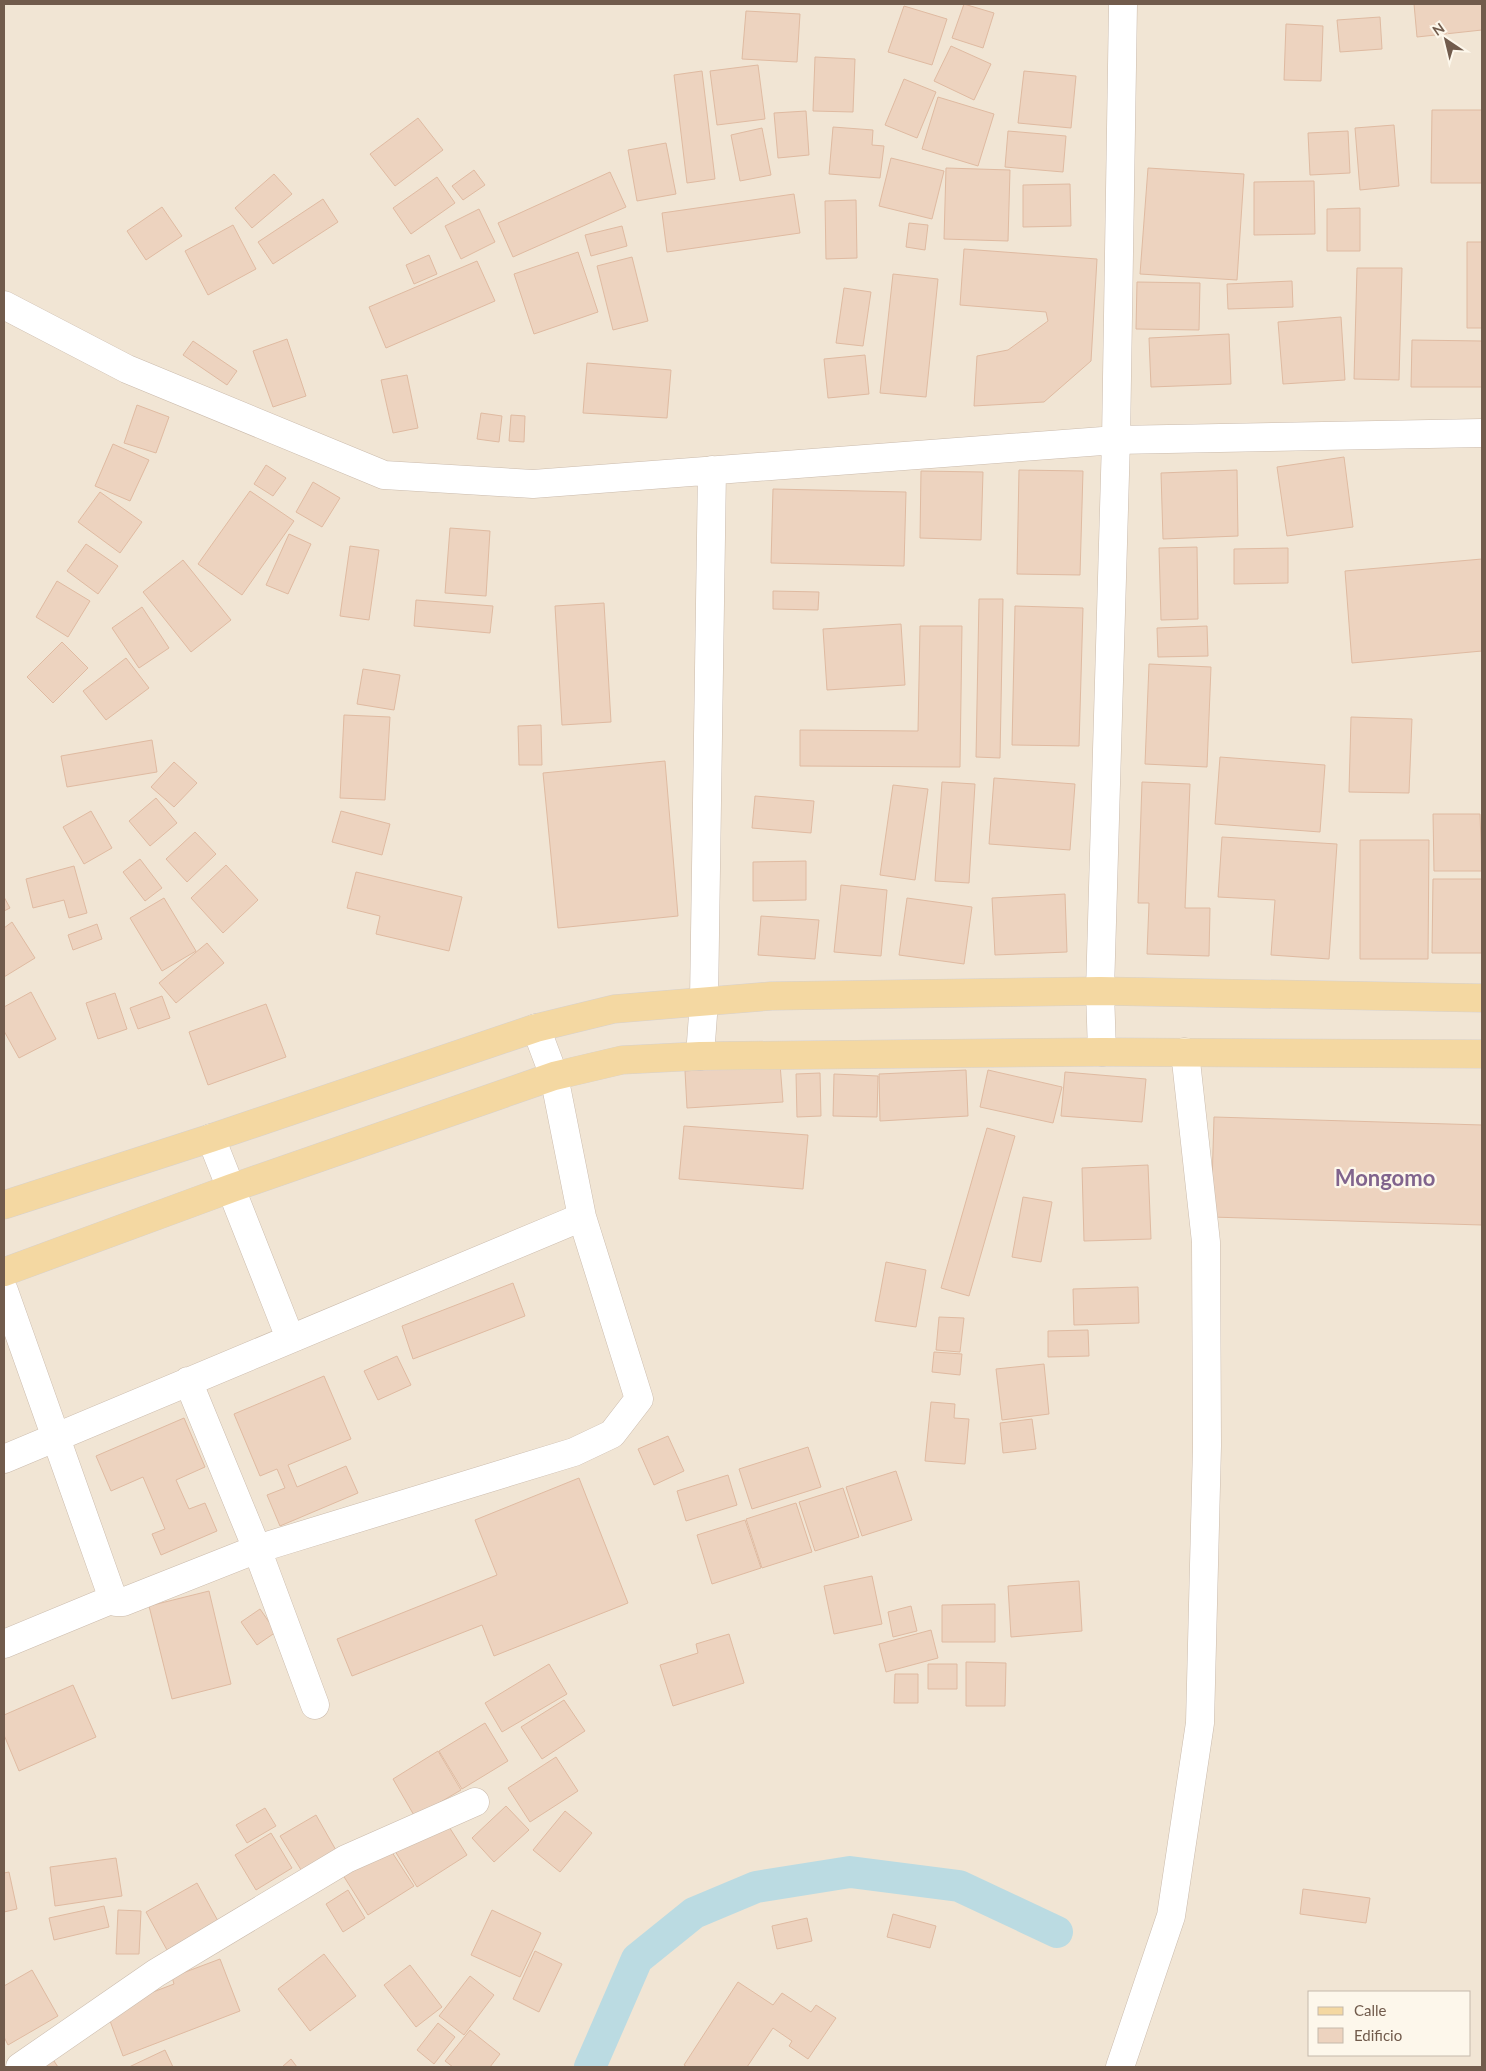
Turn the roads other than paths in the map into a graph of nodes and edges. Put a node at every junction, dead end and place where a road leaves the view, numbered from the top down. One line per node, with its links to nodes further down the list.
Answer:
1 (1123, 4): 4 (street)
2 (4, 305): 5 (street)
3 (1482, 433): 4 (street)
4 (1116, 440): 5 (street); 6 (street)
5 (712, 470): 8 (street)
6 (1100, 990): 7 (main road); 8 (main road); 10 (street)
7 (1482, 998)
8 (704, 1001): 9 (main road); 13 (street)
9 (536, 1028): 14 (street); 15 (main road)
10 (1102, 1052): 11 (main road); 13 (main road)
11 (1185, 1052): 12 (main road); 31 (street)
12 (1482, 1054)
13 (700, 1056): 14 (main road)
14 (554, 1076): 16 (main road); 18 (street)
15 (212, 1138): 16 (street); 17 (main road)
16 (232, 1188): 19 (main road); 21 (street)
17 (4, 1205)
18 (582, 1217): 21 (street); 25 (street)
19 (4, 1272)
20 (4, 1291): 23 (street)
21 (290, 1338): 22 (street)
22 (188, 1381): 23 (street); 25 (street)
23 (55, 1437): 24 (street); 26 (street)
24 (4, 1459)
25 (257, 1549): 26 (street); 28 (street)
26 (113, 1599): 27 (street)
27 (4, 1644)
28 (316, 1705)
29 (475, 1802): 30 (street)
30 (20, 2067)
31 (1120, 2067)

